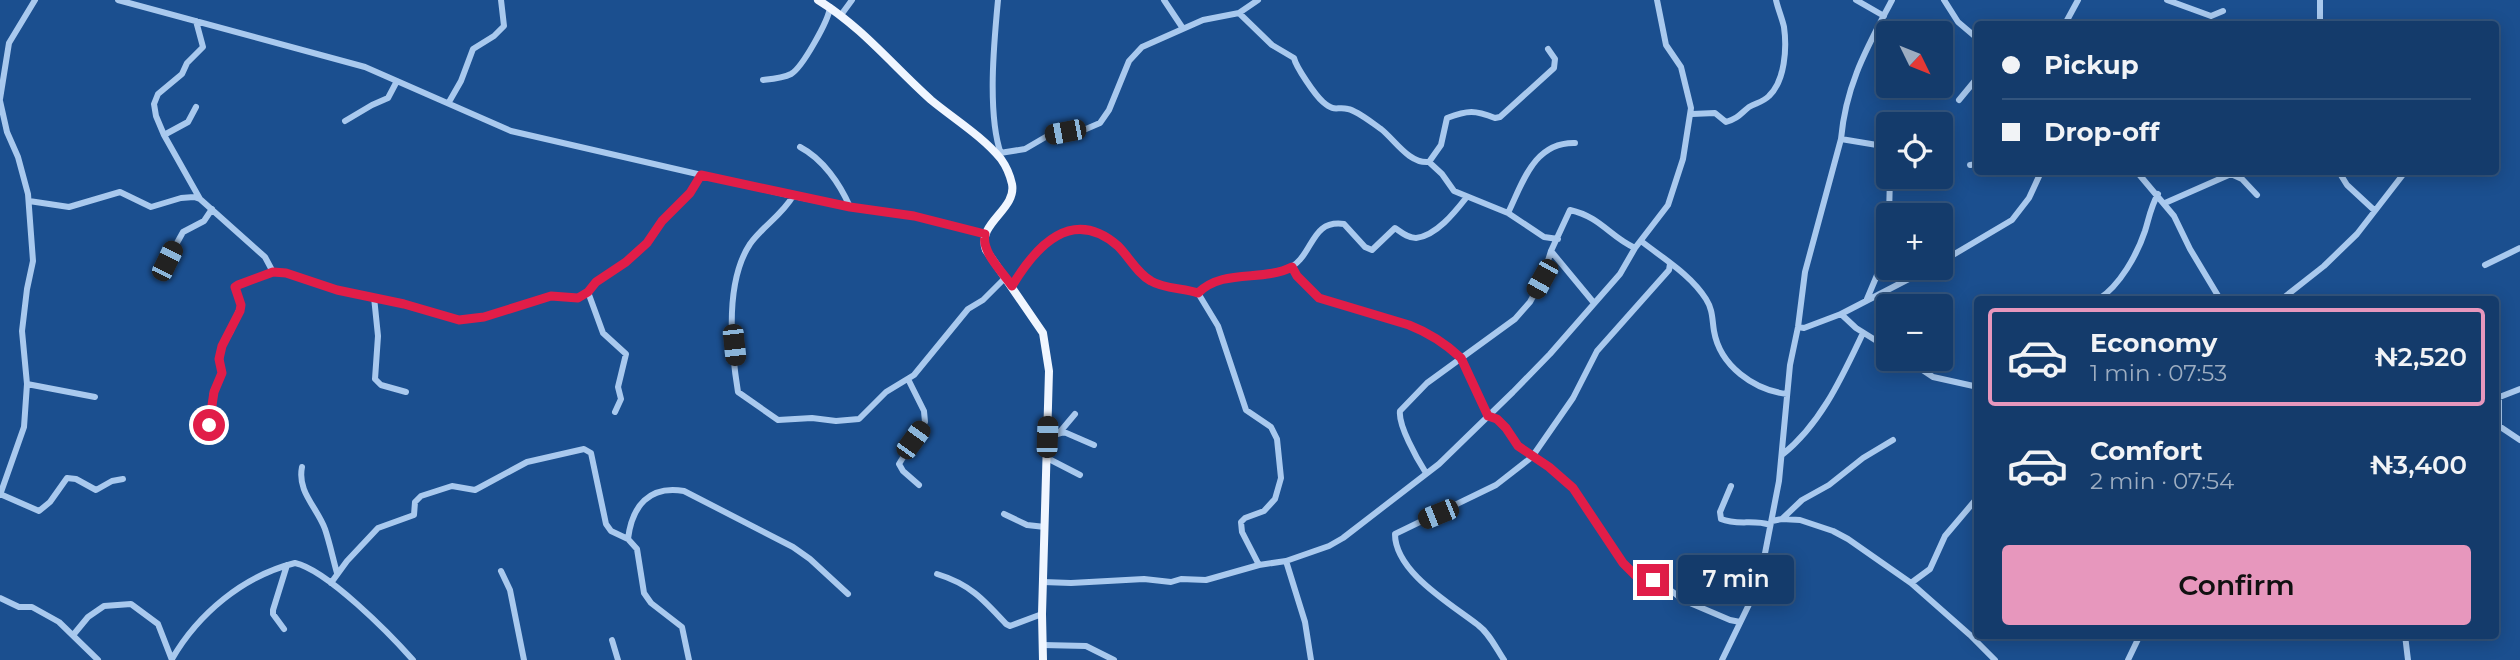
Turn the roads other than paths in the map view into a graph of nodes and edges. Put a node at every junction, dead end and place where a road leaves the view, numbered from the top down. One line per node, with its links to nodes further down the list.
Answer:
1 (35, 0): 32 (street)
2 (118, 0): 22 (street)
3 (501, 0): 34 (street)
4 (818, 0): 17 (main road)
5 (852, 0): 20 (street)
6 (998, 0): 45 (street)
7 (1164, 0): 26 (street)
8 (1258, 0): 19 (street)
9 (1657, 0): 36 (street)
10 (1776, 0): 36 (street)
11 (1856, 0): 21 (street)
12 (1892, 0): 21 (street)
13 (1944, 0): 27 (street)
14 (2078, 0): 23 (street)
15 (2167, 0): 18 (street)
16 (2320, 0): 24 (street)
17 (830, 7): 20 (main road); 25 (street)
18 (2223, 11)
19 (1239, 13): 26 (street); 46 (street)
20 (840, 14): 25 (street); 47 (main road)
21 (1884, 16): 41 (street)
22 (196, 21): 29 (street); 39 (street)
23 (2067, 21)
24 (2320, 21)
25 (824, 25): 30 (street)
26 (1182, 27): 45 (street)
27 (1974, 36)
28 (1548, 50): 46 (street)
29 (397, 80): 34 (street); 37 (street)
30 (763, 80)
31 (1974, 82): 33 (street)
32 (0, 100): 38 (street)
33 (1959, 100)
34 (449, 102): 48 (street)
35 (196, 107): 39 (street)
36 (1692, 114): 68 (street)
37 (345, 121)
38 (7, 132): 40 (street); 60 (street)
39 (164, 135): 59 (street)
40 (0, 138)
41 (1841, 139): 43 (street); 91 (street)
42 (1575, 144): 65 (street)
43 (1876, 145)
44 (800, 147): 62 (street)
45 (1000, 153): 47 (street)
46 (1429, 162): 58 (street)
47 (1004, 163): 66 (main road)
48 (701, 175): 57 (street); 82 (street)
49 (2040, 175): 72 (street)
50 (2140, 175): 55 (street)
51 (2229, 175): 61 (street)
52 (2233, 175): 56 (street)
53 (2341, 175): 64 (street)
54 (2403, 175): 64 (street)
55 (2158, 194): 61 (street); 84 (street)
56 (2257, 195)
57 (793, 196): 62 (street); 96 (street)
58 (1466, 198): 65 (street); 76 (street)
59 (200, 199): 60 (street); 63 (street)
60 (29, 201): 97 (street)
61 (2165, 203): 85 (street)
62 (850, 207): 66 (street)
63 (212, 209): 73 (street); 77 (street)
64 (2374, 210): 86 (street)
65 (1508, 213): 67 (street)
66 (985, 234): 78 (main road)
67 (1558, 239): 69 (street); 71 (street)
68 (1641, 241): 69 (street); 74 (street)
69 (1635, 248): 89 (street)
70 (2520, 248): 75 (street)
71 (1551, 251): 89 (street); 94 (street)
72 (1953, 255)
73 (167, 261)
74 (1670, 264): 101 (street); 115 (street)
75 (2485, 265)
76 (1292, 267): 83 (street); 94 (street)
77 (273, 272): 87 (street); 107 (street)
78 (1006, 277): 81 (main road); 96 (street)
79 (1876, 278): 88 (street)
80 (1906, 280): 88 (street)
81 (1012, 286): 83 (street); 110 (main road)
82 (588, 292): 87 (street); 104 (street)
83 (1198, 293): 132 (street)
84 (2103, 296)
85 (2218, 296)
86 (2286, 296)
87 (374, 297): 100 (street)
88 (1867, 299): 90 (street)
89 (1594, 303): 106 (street)
90 (1841, 314): 91 (street); 92 (street)
91 (1798, 327): 101 (street)
92 (1863, 333): 93 (street); 114 (street)
93 (1876, 341)
94 (1461, 358): 106 (street); 118 (street)
95 (1924, 371): 98 (street)
96 (908, 379): 121 (street)
97 (27, 384): 102 (street); 123 (street)
98 (1974, 386)
99 (2520, 389): 103 (street)
100 (406, 392)
101 (1787, 394): 114 (street)
102 (95, 397)
103 (2499, 397)
104 (615, 412)
105 (1075, 414): 109 (street)
106 (1488, 416): 115 (street); 118 (street)
107 (209, 425)
108 (2499, 427): 112 (street)
109 (1059, 433): 110 (street); 113 (street)
110 (1047, 437): 116 (main road)
111 (1893, 440): 126 (street)
112 (2520, 440)
113 (1094, 446)
114 (1782, 455): 127 (street)
115 (1532, 457): 142 (street); 158 (street)
116 (1047, 458): 119 (street); 128 (main road)
117 (302, 467): 134 (street)
118 (1426, 473): 130 (street)
119 (1080, 475)
120 (123, 479): 123 (street)
121 (919, 485)
122 (1731, 486): 127 (street)
123 (0, 494)
124 (1974, 502): 138 (street)
125 (1004, 514): 128 (street)
126 (1782, 519): 127 (street); 138 (street)
127 (1771, 523): 142 (street)
128 (1045, 527): 136 (main road)
129 (628, 539): 134 (street); 139 (street); 154 (street)
130 (1286, 561): 132 (street); 157 (street)
131 (287, 565): 137 (street); 143 (street); 149 (street)
132 (1259, 565): 136 (street)
133 (501, 571): 152 (street)
134 (337, 573): 137 (street)
135 (937, 574): 141 (street)
136 (1044, 582): 141 (main road)
137 (331, 583): 151 (street)
138 (1911, 583): 160 (street)
139 (848, 594)
140 (0, 598): 144 (street)
141 (1042, 614): 148 (main road)
142 (1740, 622): 159 (street)
143 (284, 629)
144 (74, 634): 149 (street); 150 (street)
145 (2138, 639): 161 (street)
146 (2405, 639): 162 (street)
147 (612, 640): 153 (street)
148 (1042, 645): 155 (main road); 156 (street)
149 (172, 659)
150 (98, 660)
151 (413, 660)
152 (524, 660)
153 (618, 660)
154 (689, 660)
155 (1043, 660)
156 (1114, 660)
157 (1311, 660)
158 (1504, 660)
159 (1722, 660)
160 (1995, 660)
161 (2128, 660)
162 (2408, 660)

